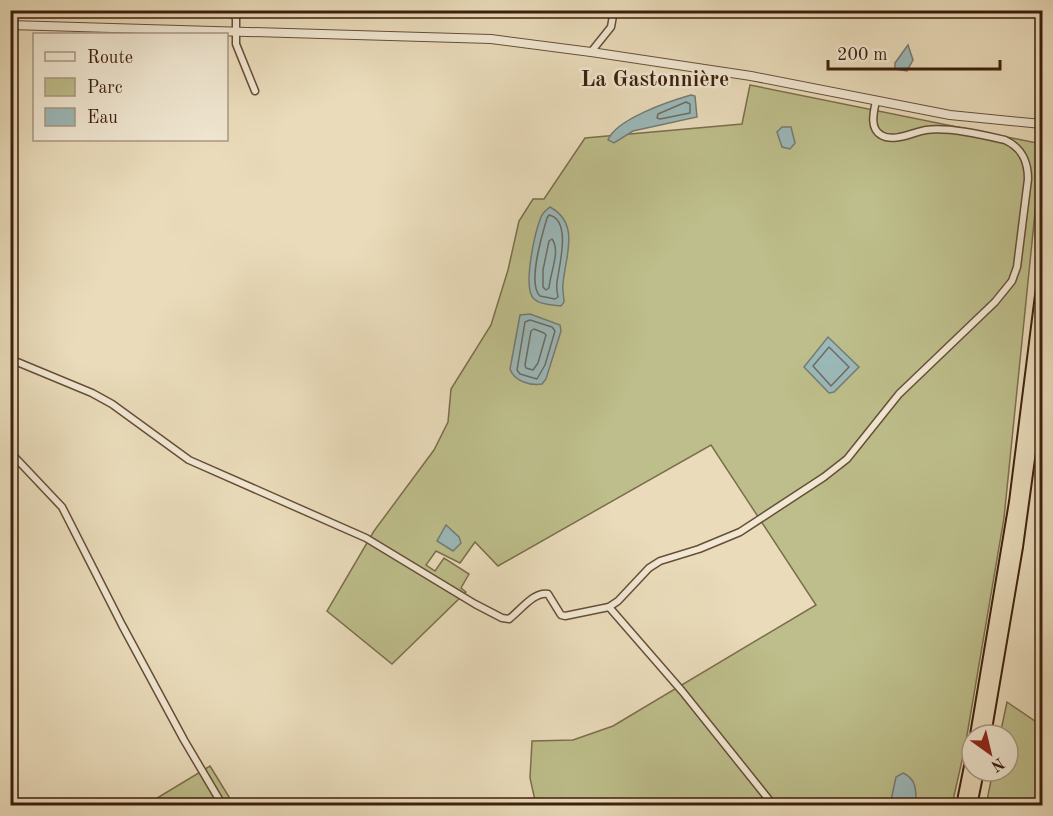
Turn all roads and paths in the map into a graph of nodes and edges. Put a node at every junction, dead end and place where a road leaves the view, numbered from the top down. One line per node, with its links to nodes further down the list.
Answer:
1 (232, 10): 4 (street)
2 (614, 10): 5 (street)
3 (10, 25): 4 (street)
4 (237, 31): 5 (street); 6 (street)
5 (591, 52): 7 (street)
6 (255, 91)
7 (876, 100): 8 (street); 13 (street)
8 (1042, 124)
9 (1042, 287): 14 (highway)
10 (10, 359): 13 (street)
11 (1042, 363): 15 (highway)
12 (10, 452): 18 (street)
13 (609, 607): 19 (street)
14 (978, 723)
15 (987, 723)
16 (967, 783): 20 (highway)
17 (976, 783): 21 (highway)
18 (223, 806)
19 (774, 806)
20 (962, 806)
21 (971, 806)

